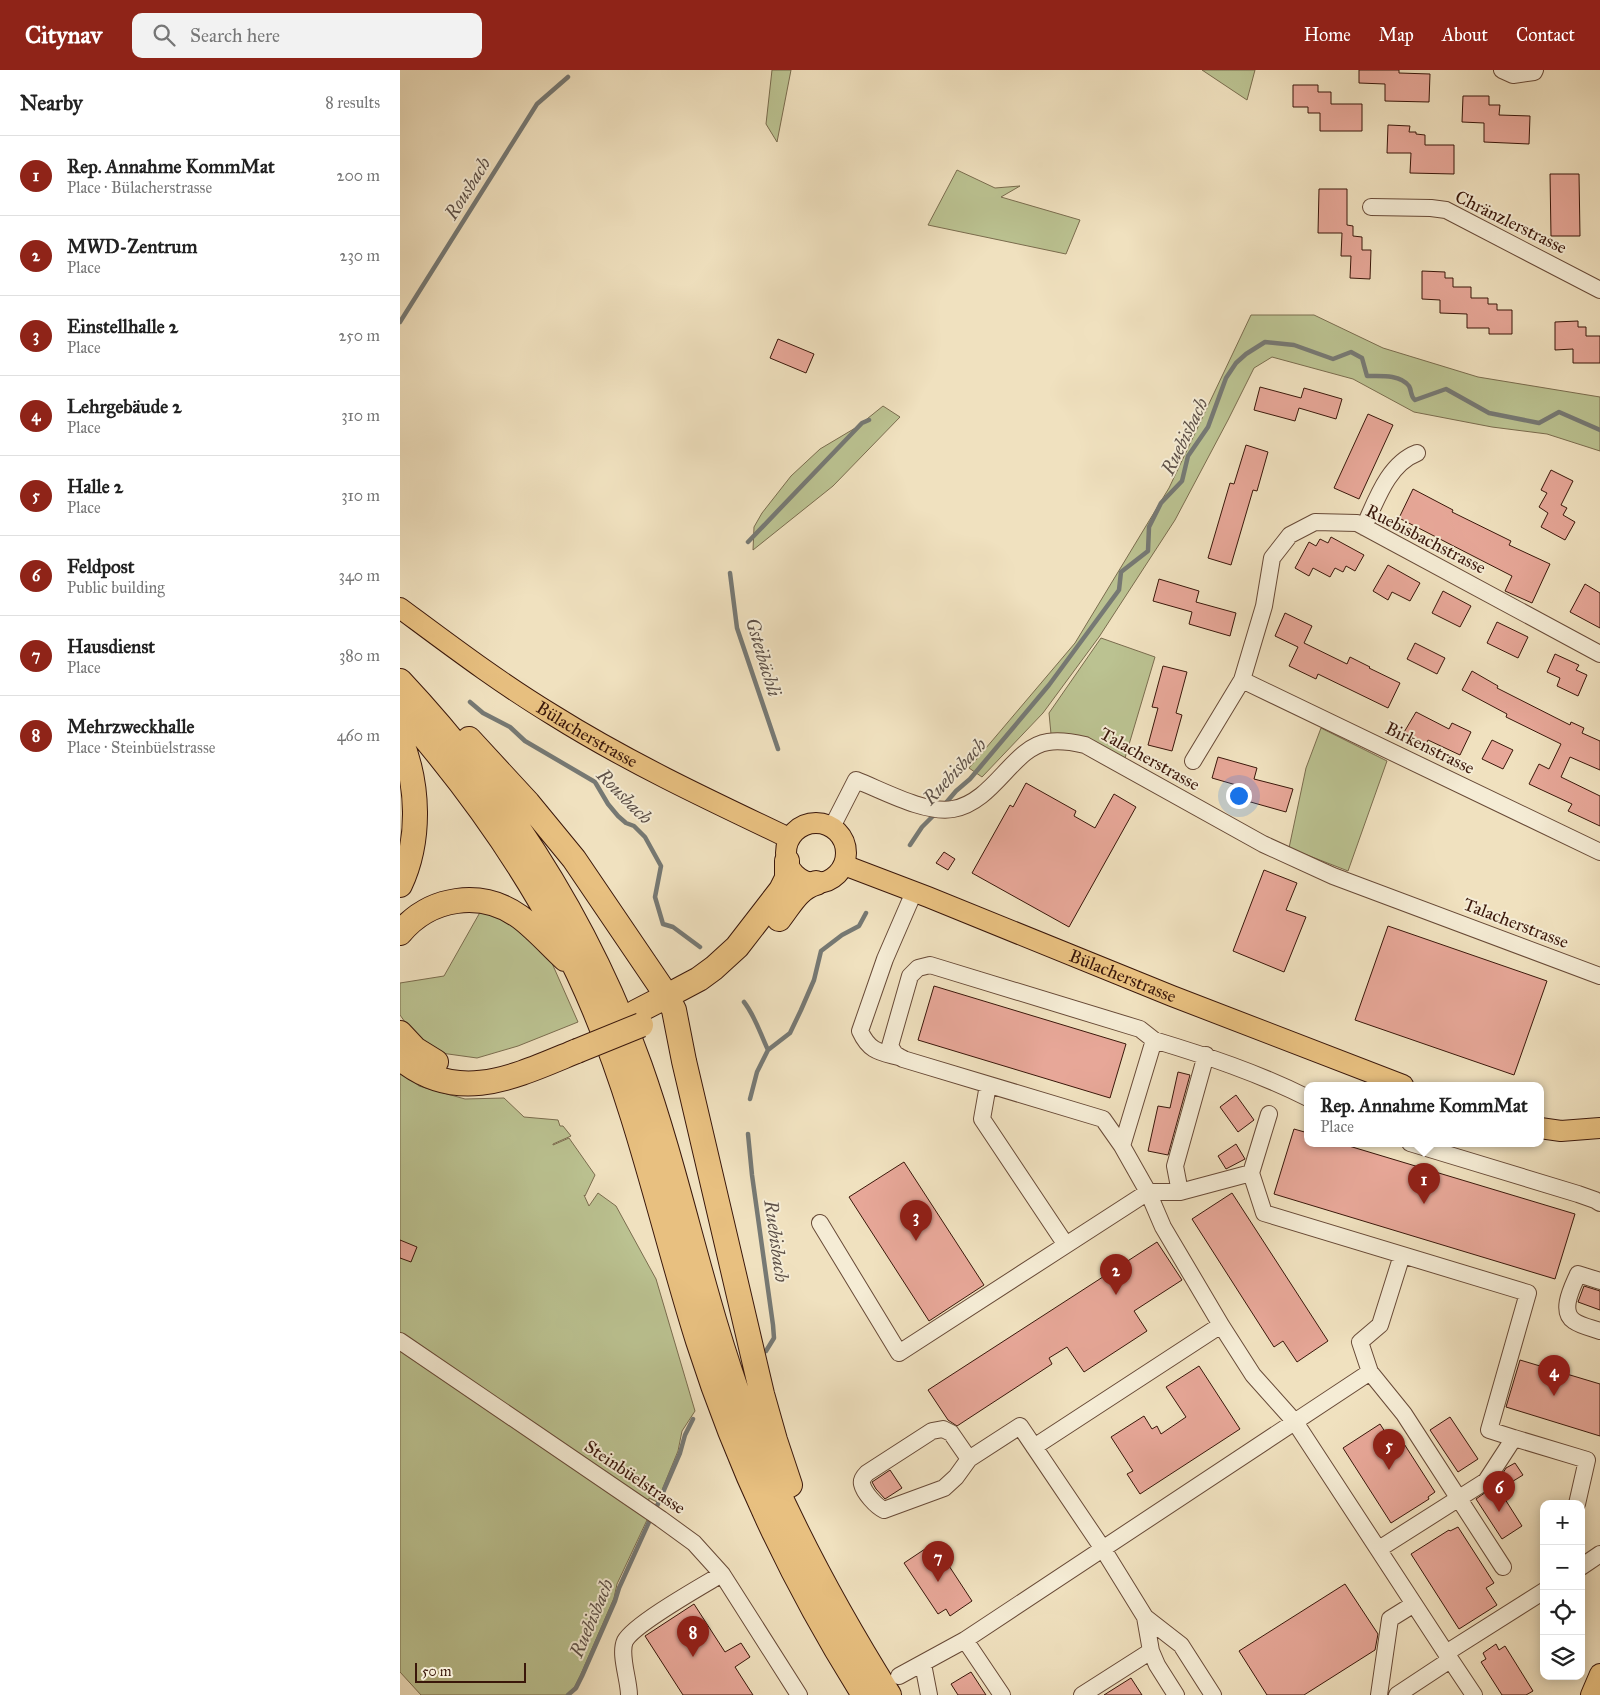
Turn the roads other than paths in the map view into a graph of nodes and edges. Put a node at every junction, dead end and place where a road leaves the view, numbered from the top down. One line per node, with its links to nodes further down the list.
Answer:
1 (1502, 70): 2 (street)
2 (1535, 70)
3 (1371, 207): 4 (street, Chränzlerstrasse)
4 (1600, 290)
5 (1416, 453): 6 (street)
6 (1364, 527): 8 (street, Ruebisbachstrasse); 11 (street, Ruebisbachstrasse)
7 (400, 608): 16 (main road, Bülacherstrasse)
8 (1600, 654)
9 (400, 671): 25 (highway)
10 (400, 680): 64 (highway)
11 (1242, 680): 14 (street, Ruebisbachstrasse); 17 (street, Birkenstrasse)
12 (400, 709): 23 (highway)
13 (400, 738): 20 (highway)
14 (1193, 761)
15 (832, 827): 16 (main road); 18 (main road); 24 (street, Talacherstrasse)
16 (788, 850): 19 (main road); 25 (highway)
17 (1600, 852)
18 (844, 865): 19 (main road); 21 (main road, Bülacherstrasse)
19 (816, 883): 25 (highway)
20 (400, 886)
21 (914, 892): 31 (street); 32 (main road, Bülacherstrasse)
22 (400, 933): 23 (highway)
23 (578, 972): 76 (highway)
24 (1600, 976)
25 (671, 1003): 28 (highway, bridge); 64 (highway)
26 (400, 1033): 28 (highway)
27 (1154, 1040): 29 (street); 31 (street); 38 (street)
28 (574, 1045): 30 (highway)
29 (1206, 1056): 34 (street); 42 (street)
30 (400, 1058)
31 (903, 1059): 33 (street)
32 (1394, 1082)
33 (988, 1085): 38 (street); 45 (street)
34 (1304, 1096)
35 (1269, 1114): 40 (street)
36 (1600, 1128): 37 (main road)
37 (1544, 1129)
38 (1122, 1146): 41 (street)
39 (1423, 1147): 43 (street)
40 (1251, 1173): 42 (street); 46 (street)
41 (1148, 1192): 42 (street); 45 (street); 48 (street)
42 (1180, 1192)
43 (1600, 1203)
44 (820, 1224): 45 (street)
45 (1066, 1246)
46 (1402, 1255): 51 (street); 53 (street)
47 (1600, 1281): 49 (street)
48 (1220, 1325): 52 (street); 54 (street)
49 (1600, 1330)
50 (400, 1341): 63 (street, Steinbüelstrasse)
51 (1370, 1372): 52 (street); 56 (street)
52 (1295, 1422): 58 (street); 59 (street)
53 (1514, 1438): 56 (street); 57 (street)
54 (1034, 1447): 55 (street); 59 (street)
55 (968, 1459): 55 (street)
56 (1459, 1499): 58 (street); 62 (street)
57 (1578, 1500)
58 (1378, 1549): 66 (street)
59 (1103, 1550): 67 (street); 68 (street)
60 (1600, 1554): 61 (street)
61 (1585, 1564)
62 (1502, 1566)
63 (722, 1574): 74 (street); 75 (street, Steinbüelstrasse)
64 (821, 1579): 73 (highway)
65 (1540, 1594): 70 (street)
66 (1414, 1604): 70 (street); 82 (street)
67 (1145, 1617): 69 (street); 81 (street)
68 (965, 1640): 71 (street); 78 (street)
69 (1151, 1651): 79 (street); 80 (street)
70 (1448, 1656): 83 (street); 84 (street)
71 (923, 1664): 73 (street); 77 (street)
72 (1600, 1674): 85 (main road)
73 (894, 1686)
74 (629, 1695)
75 (799, 1695)
76 (864, 1695)
77 (929, 1695)
78 (1002, 1695)
79 (1082, 1695)
80 (1176, 1695)
81 (1213, 1695)
82 (1379, 1695)
83 (1397, 1695)
84 (1474, 1695)
85 (1591, 1695)

